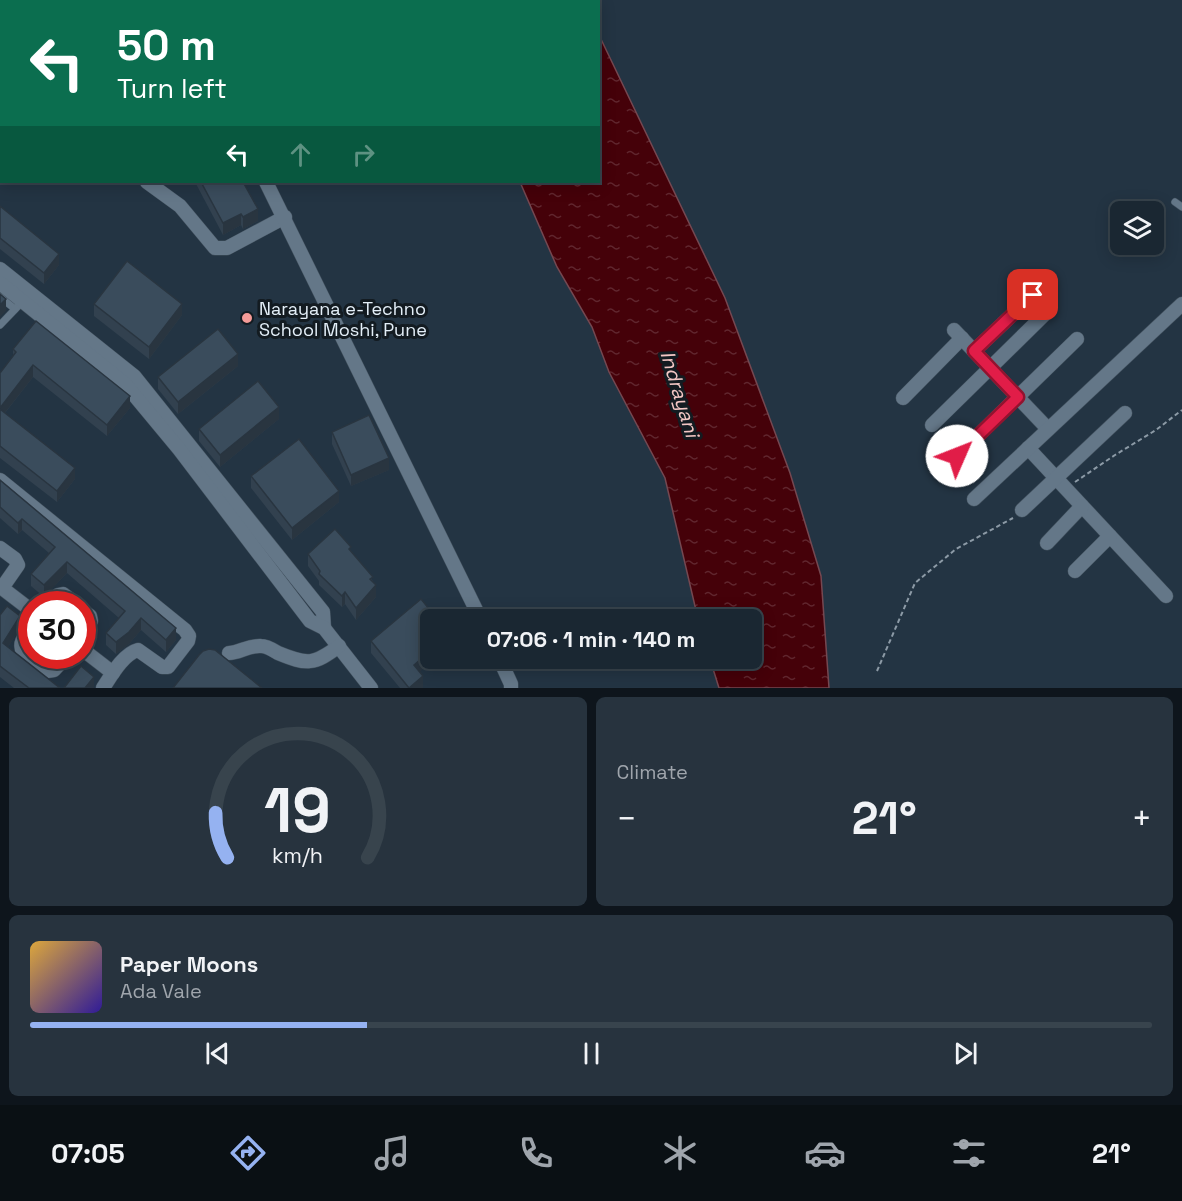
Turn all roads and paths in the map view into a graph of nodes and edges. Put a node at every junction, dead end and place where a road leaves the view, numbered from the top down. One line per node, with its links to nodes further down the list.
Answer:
1 (148, 183): 5 (street)
2 (267, 183): 5 (street)
3 (1174, 202): 4 (lane)
4 (1182, 207)
5 (285, 218): 38 (street)
6 (0, 269): 13 (street)
7 (0, 283): 11 (street)
8 (1033, 295): 16 (street)
9 (0, 297): 11 (lane)
10 (1182, 303): 23 (street)
11 (19, 305): 13 (street); 14 (lane)
12 (1049, 310): 17 (street)
13 (59, 323): 39 (street)
14 (0, 325)
15 (1077, 339): 18 (street)
16 (974, 351): 17 (street); 19 (street)
17 (990, 368): 18 (street); 22 (street)
18 (1018, 397): 23 (street); 25 (street)
19 (903, 398)
20 (1182, 410): 27 (path)
21 (1125, 413): 27 (street)
22 (932, 425)
23 (1048, 429): 24 (street)
24 (1028, 448): 27 (street); 28 (street)
25 (957, 456)
26 (0, 480): 44 (street)
27 (1061, 483): 29 (street); 30 (street)
28 (974, 499)
29 (1082, 506): 31 (street); 32 (street)
30 (1019, 513): 43 (path)
31 (1110, 536): 34 (street); 36 (street)
32 (1047, 543)
33 (0, 548): 35 (street)
34 (1075, 571)
35 (1, 590): 37 (street)
36 (1166, 596)
37 (18, 602)
38 (476, 609)
39 (339, 645): 40 (street); 46 (street)
40 (229, 653)
41 (96, 660): 44 (street)
42 (504, 669): 47 (street)
43 (877, 670)
44 (113, 673): 45 (street)
45 (103, 688)
46 (371, 688)
47 (511, 688)

